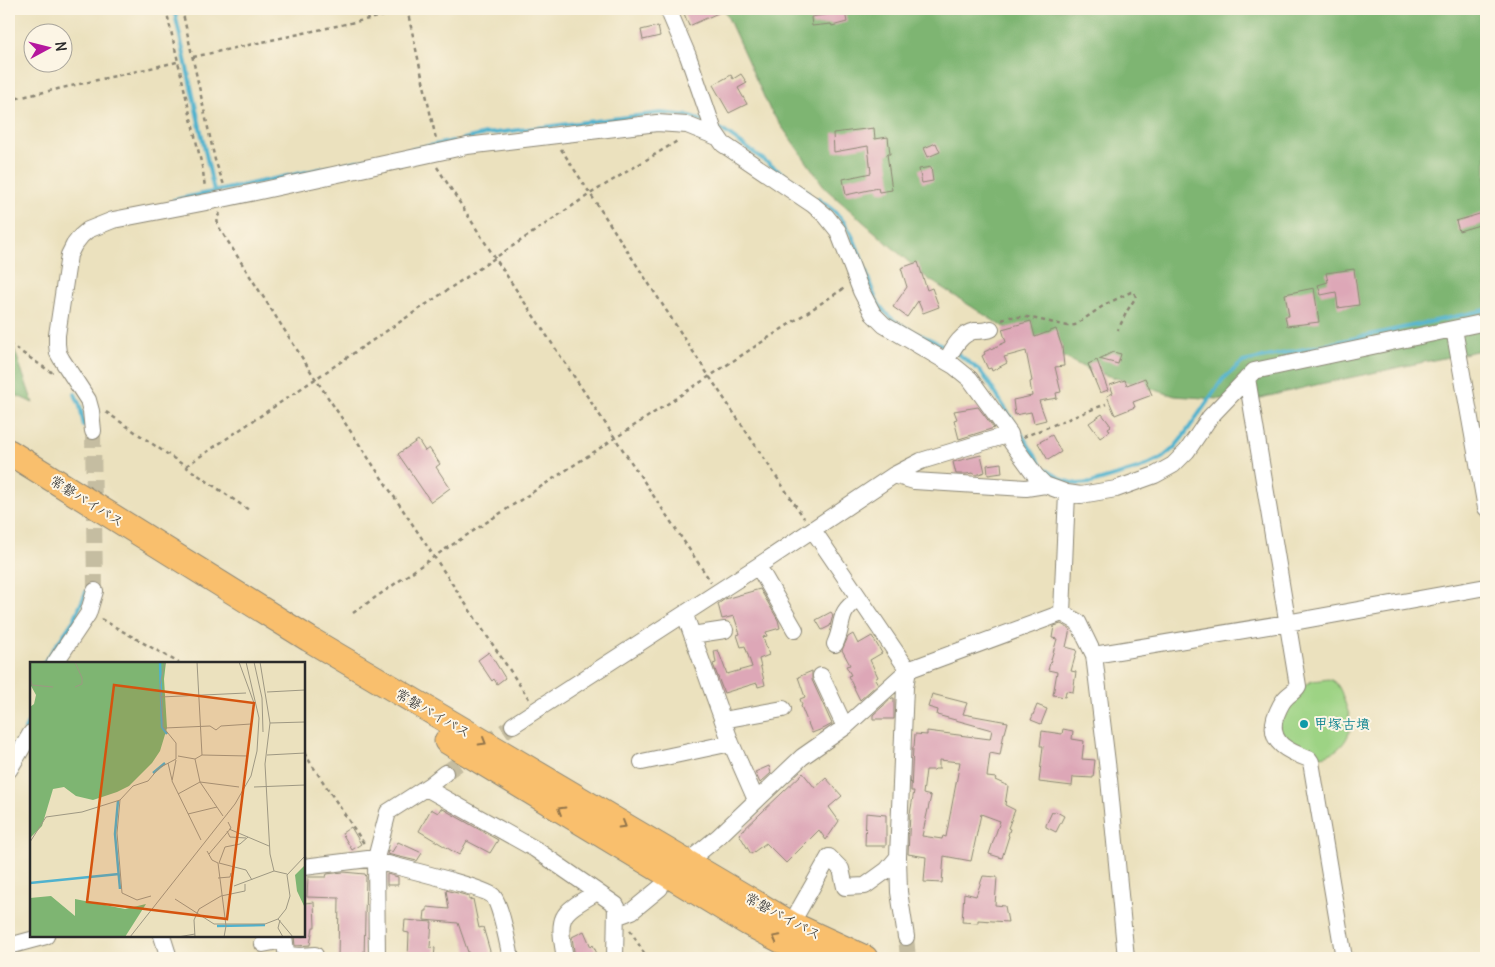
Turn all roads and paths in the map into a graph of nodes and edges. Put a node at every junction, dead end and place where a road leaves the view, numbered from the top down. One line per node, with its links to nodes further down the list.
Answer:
1 (166, 9): 7 (path)
2 (182, 9): 6 (path)
3 (415, 9): 5 (path)
4 (668, 9): 10 (street)
5 (407, 10): 6 (path); 12 (path)
6 (192, 57): 14 (path)
7 (177, 62): 8 (path); 13 (path)
8 (9, 100)
9 (696, 129): 10 (street); 11 (street); 15 (path)
10 (714, 129): 17 (street)
11 (552, 136): 12 (street); 15 (path)
12 (434, 147): 14 (street); 16 (path)
13 (205, 190)
14 (226, 192): 26 (path); 28 (street)
15 (590, 194): 16 (path); 25 (path)
16 (495, 258): 26 (path); 33 (path)
17 (857, 280): 23 (street); 25 (path)
18 (1486, 322): 20 (street)
19 (991, 329): 21 (path); 23 (street)
20 (1454, 329): 27 (street); 40 (street)
21 (1118, 330)
22 (9, 344): 24 (path)
23 (950, 355): 31 (street)
24 (56, 371)
25 (708, 376): 33 (path); 42 (path)
26 (315, 378): 35 (path); 43 (path)
27 (1247, 378): 39 (street); 53 (street)
28 (88, 400): 30 (street); 35 (path)
29 (1106, 404): 32 (path)
30 (93, 431)
31 (1010, 434): 37 (street); 38 (street)
32 (1028, 434)
33 (615, 438): 43 (path); 47 (path)
34 (9, 452): 83 (highway, 常磐バイパス, one-way to 83)
35 (186, 466): 41 (path)
36 (9, 471): 97 (highway, 常磐バイパス, one-way to 36)
37 (894, 475): 38 (street); 42 (street)
38 (1045, 485): 39 (street)
39 (1067, 493): 50 (street)
40 (1486, 508)
41 (249, 510)
42 (813, 530): 44 (street); 48 (street)
43 (435, 556): 49 (path); 64 (path)
44 (758, 566): 47 (street); 55 (street)
45 (1486, 587): 53 (street)
46 (95, 591): 51 (street)
47 (718, 593): 52 (street)
48 (859, 599): 57 (street); 61 (street)
49 (353, 613)
50 (1062, 613): 58 (street); 61 (street)
51 (88, 614): 59 (street); 60 (path)
52 (685, 615): 56 (street); 64 (street)
53 (1287, 624): 58 (street); 100 (street)
54 (725, 630): 56 (street)
55 (795, 630)
56 (692, 635): 65 (street)
57 (835, 644)
58 (1094, 655): 99 (street)
59 (56, 662)
60 (177, 662)
61 (908, 670): 67 (street); 77 (street)
62 (821, 676): 67 (street)
63 (783, 709): 65 (street)
64 (537, 711): 66 (street)
65 (723, 720): 69 (street)
66 (513, 726)
67 (845, 727): 75 (street)
68 (30, 735): 71 (street)
69 (731, 743): 72 (street); 75 (street)
70 (305, 754): 78 (path)
71 (16, 759)
72 (642, 762)
73 (445, 773): 74 (street)
74 (426, 788): 78 (street); 81 (street)
75 (756, 800): 76 (street)
76 (696, 855)
77 (898, 857): 83 (street); 86 (street)
78 (376, 860): 79 (street); 92 (street); 93 (street)
79 (305, 868)
80 (660, 888): 82 (street)
81 (597, 892): 82 (street); 94 (street)
82 (618, 910): 95 (street); 96 (path)
83 (791, 924): 98 (highway, 常磐バイパス)
84 (42, 937): 89 (street)
85 (162, 937): 91 (street)
86 (906, 937)
87 (284, 938): 88 (street); 90 (street)
88 (263, 944)
89 (9, 946)
90 (316, 955)
91 (169, 958)
92 (377, 958)
93 (511, 958)
94 (565, 958)
95 (615, 958)
96 (647, 958)
97 (820, 958)
98 (865, 958)
99 (1126, 958)
100 (1344, 958)

